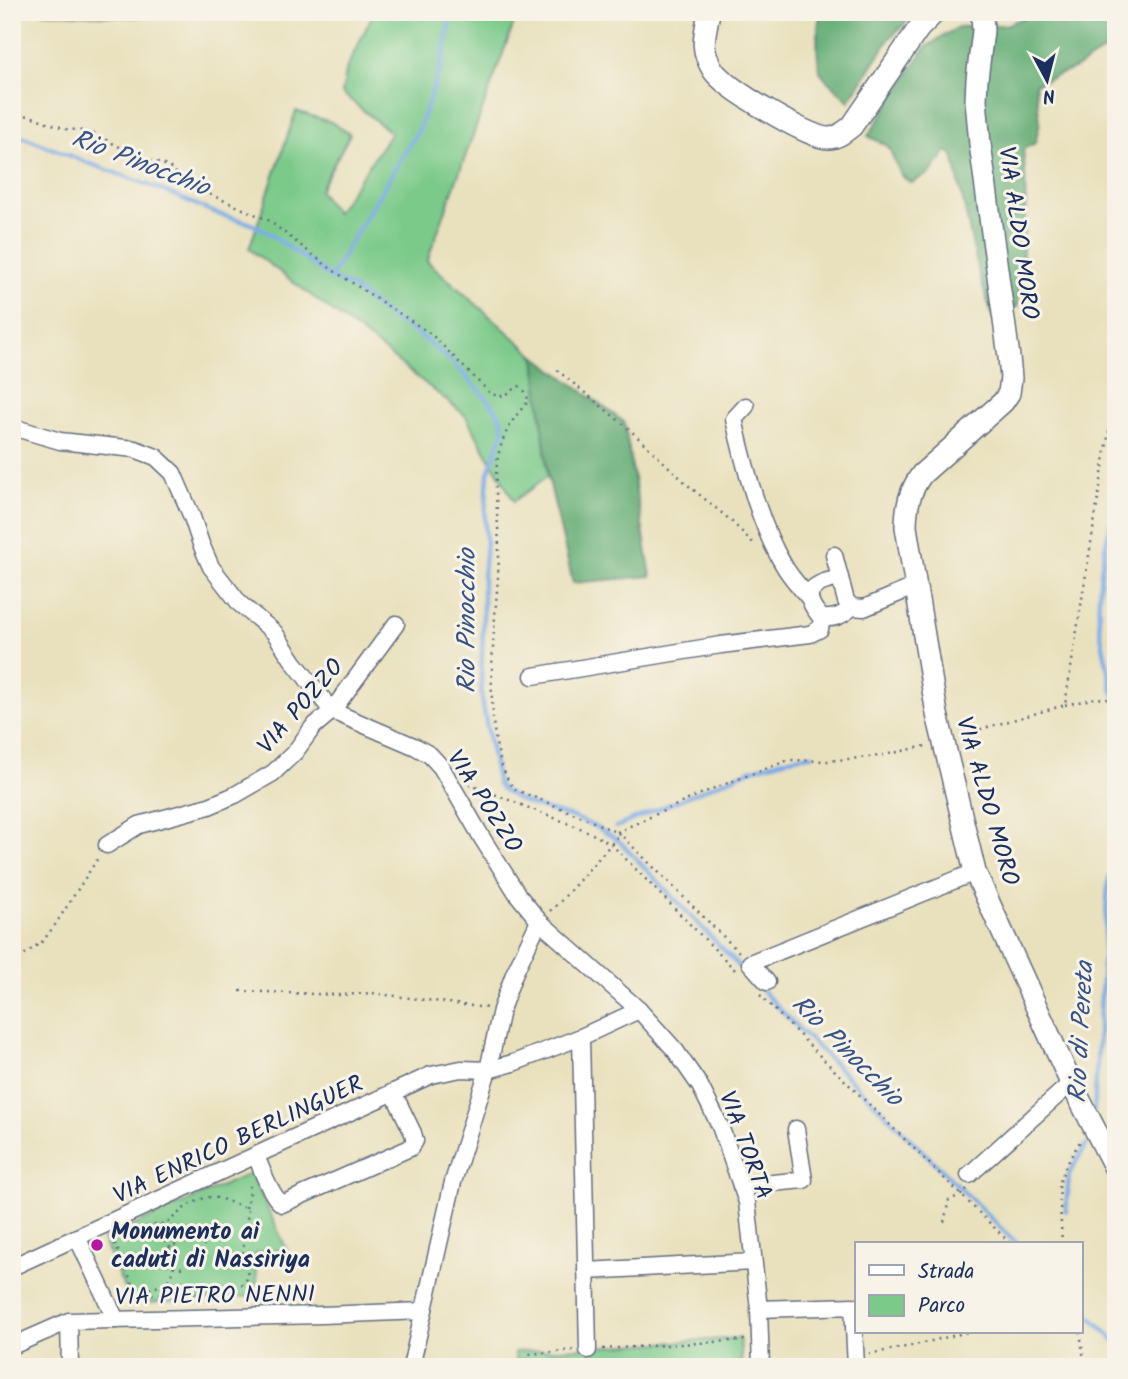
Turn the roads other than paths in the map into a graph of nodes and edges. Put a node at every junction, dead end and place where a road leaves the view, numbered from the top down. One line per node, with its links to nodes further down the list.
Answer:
1 (709, 12): 2 (main road)
2 (935, 12)
3 (982, 12): 8 (main road, VIA ALDO MORO)
4 (746, 406): 9 (street)
5 (12, 427): 14 (street, VIA POZZO)
6 (834, 555): 7 (street)
7 (840, 578): 9 (street); 10 (street)
8 (916, 586): 10 (street); 16 (main road, VIA ALDO MORO)
9 (810, 599): 11 (street)
10 (852, 607): 11 (street)
11 (822, 618): 13 (street)
12 (396, 624): 14 (street, VIA POZZO)
13 (533, 676)
14 (332, 711): 15 (street, VIA POZZO); 17 (street, VIA POZZO)
15 (107, 845)
16 (975, 872): 18 (street); 22 (main road, VIA ALDO MORO)
17 (539, 921): 19 (street, VIA TORTA); 21 (street)
18 (760, 985)
19 (639, 1010): 20 (street, VIA ENRICO BERLINGUER); 28 (street, VIA TORTA)
20 (581, 1037): 21 (street, VIA ENRICO BERLINGUER); 32 (street)
21 (488, 1070): 23 (street, VIA ENRICO BERLINGUER); 34 (street)
22 (1071, 1083): 26 (main road, VIA ALDO MORO); 27 (street)
23 (393, 1092): 25 (street, VIA ENRICO BERLINGUER); 25 (street)
24 (796, 1129): 28 (street)
25 (249, 1158): 29 (street, VIA ENRICO BERLINGUER)
26 (1116, 1170)
27 (967, 1183)
28 (741, 1186): 30 (street, VIA TORTA)
29 (78, 1237): 31 (street, VIA ENRICO BERLINGUER); 35 (street)
30 (753, 1262): 32 (street); 33 (street, VIA TORTA)
31 (12, 1267)
32 (586, 1272): 38 (street)
33 (759, 1309): 39 (street); 40 (street, VIA TORTA)
34 (423, 1311): 35 (street, VIA PIETRO NENNI); 42 (street)
35 (116, 1320): 36 (street, VIA PIETRO NENNI)
36 (69, 1321): 37 (street, VIA PIETRO NENNI); 41 (street)
37 (12, 1346)
38 (588, 1350)
39 (855, 1361)
40 (761, 1365)
41 (70, 1367)
42 (411, 1367)

